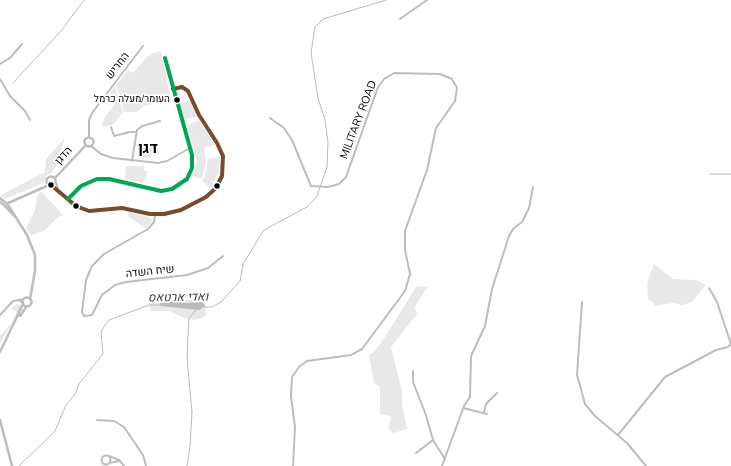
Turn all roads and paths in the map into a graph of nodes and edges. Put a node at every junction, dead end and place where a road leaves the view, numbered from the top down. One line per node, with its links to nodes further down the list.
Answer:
1 (427, 0): 2 (street)
2 (400, 19)
3 (22, 44): 6 (street)
4 (143, 46): 14 (street, החריש)
5 (165, 58): 8 (street)
6 (0, 64)
7 (0, 79): 10 (street)
8 (173, 89): 17 (street); 30 (street)
9 (270, 118): 61 (street, MILITARY ROAD)
10 (30, 120)
11 (160, 120): 13 (street)
12 (111, 127): 13 (street)
13 (135, 132): 18 (street)
14 (89, 138): 15 (street); 16 (street)
15 (86, 145): 16 (street); 19 (street, הדגן)
16 (92, 146): 18 (street)
17 (190, 148): 18 (street); 27 (street)
18 (132, 161)
19 (55, 178): 20 (street); 21 (street)
20 (47, 180): 22 (street); 23 (street)
21 (56, 182): 22 (street); 25 (street)
22 (50, 185): 23 (street); 25 (street)
23 (43, 187): 29 (street)
24 (533, 187): 45 (street)
25 (58, 190): 27 (street)
26 (0, 198): 29 (main road)
27 (68, 199): 30 (street)
28 (0, 202): 29 (main road)
29 (6, 205): 33 (street)
30 (155, 214): 31 (street, שיח השדה)
31 (223, 256)
32 (709, 288): 50 (street)
33 (30, 291): 34 (street); 36 (street)
34 (25, 298): 35 (street); 36 (street); 38 (street)
35 (17, 299): 38 (street); 40 (street)
36 (30, 299): 39 (street)
37 (582, 302): 50 (street)
38 (23, 304): 39 (street); 41 (street)
39 (27, 306): 41 (street)
40 (0, 316)
41 (12, 330): 42 (street)
42 (0, 352)
43 (413, 371): 51 (street)
44 (497, 394): 46 (street)
45 (463, 408): 46 (street); 54 (street)
46 (484, 412): 47 (street)
47 (487, 414)
48 (0, 420): 58 (street)
49 (97, 420): 60 (street)
50 (618, 435): 63 (street)
51 (433, 440): 52 (street); 54 (street)
52 (416, 453)
53 (107, 455): 55 (street); 56 (street); 57 (street)
54 (445, 459): 62 (street)
55 (121, 463): 56 (street); 59 (street)
56 (109, 464): 57 (street)
57 (104, 465)
58 (12, 466)
59 (124, 466)
60 (146, 466)
61 (293, 466)
62 (442, 466)
63 (646, 466)

